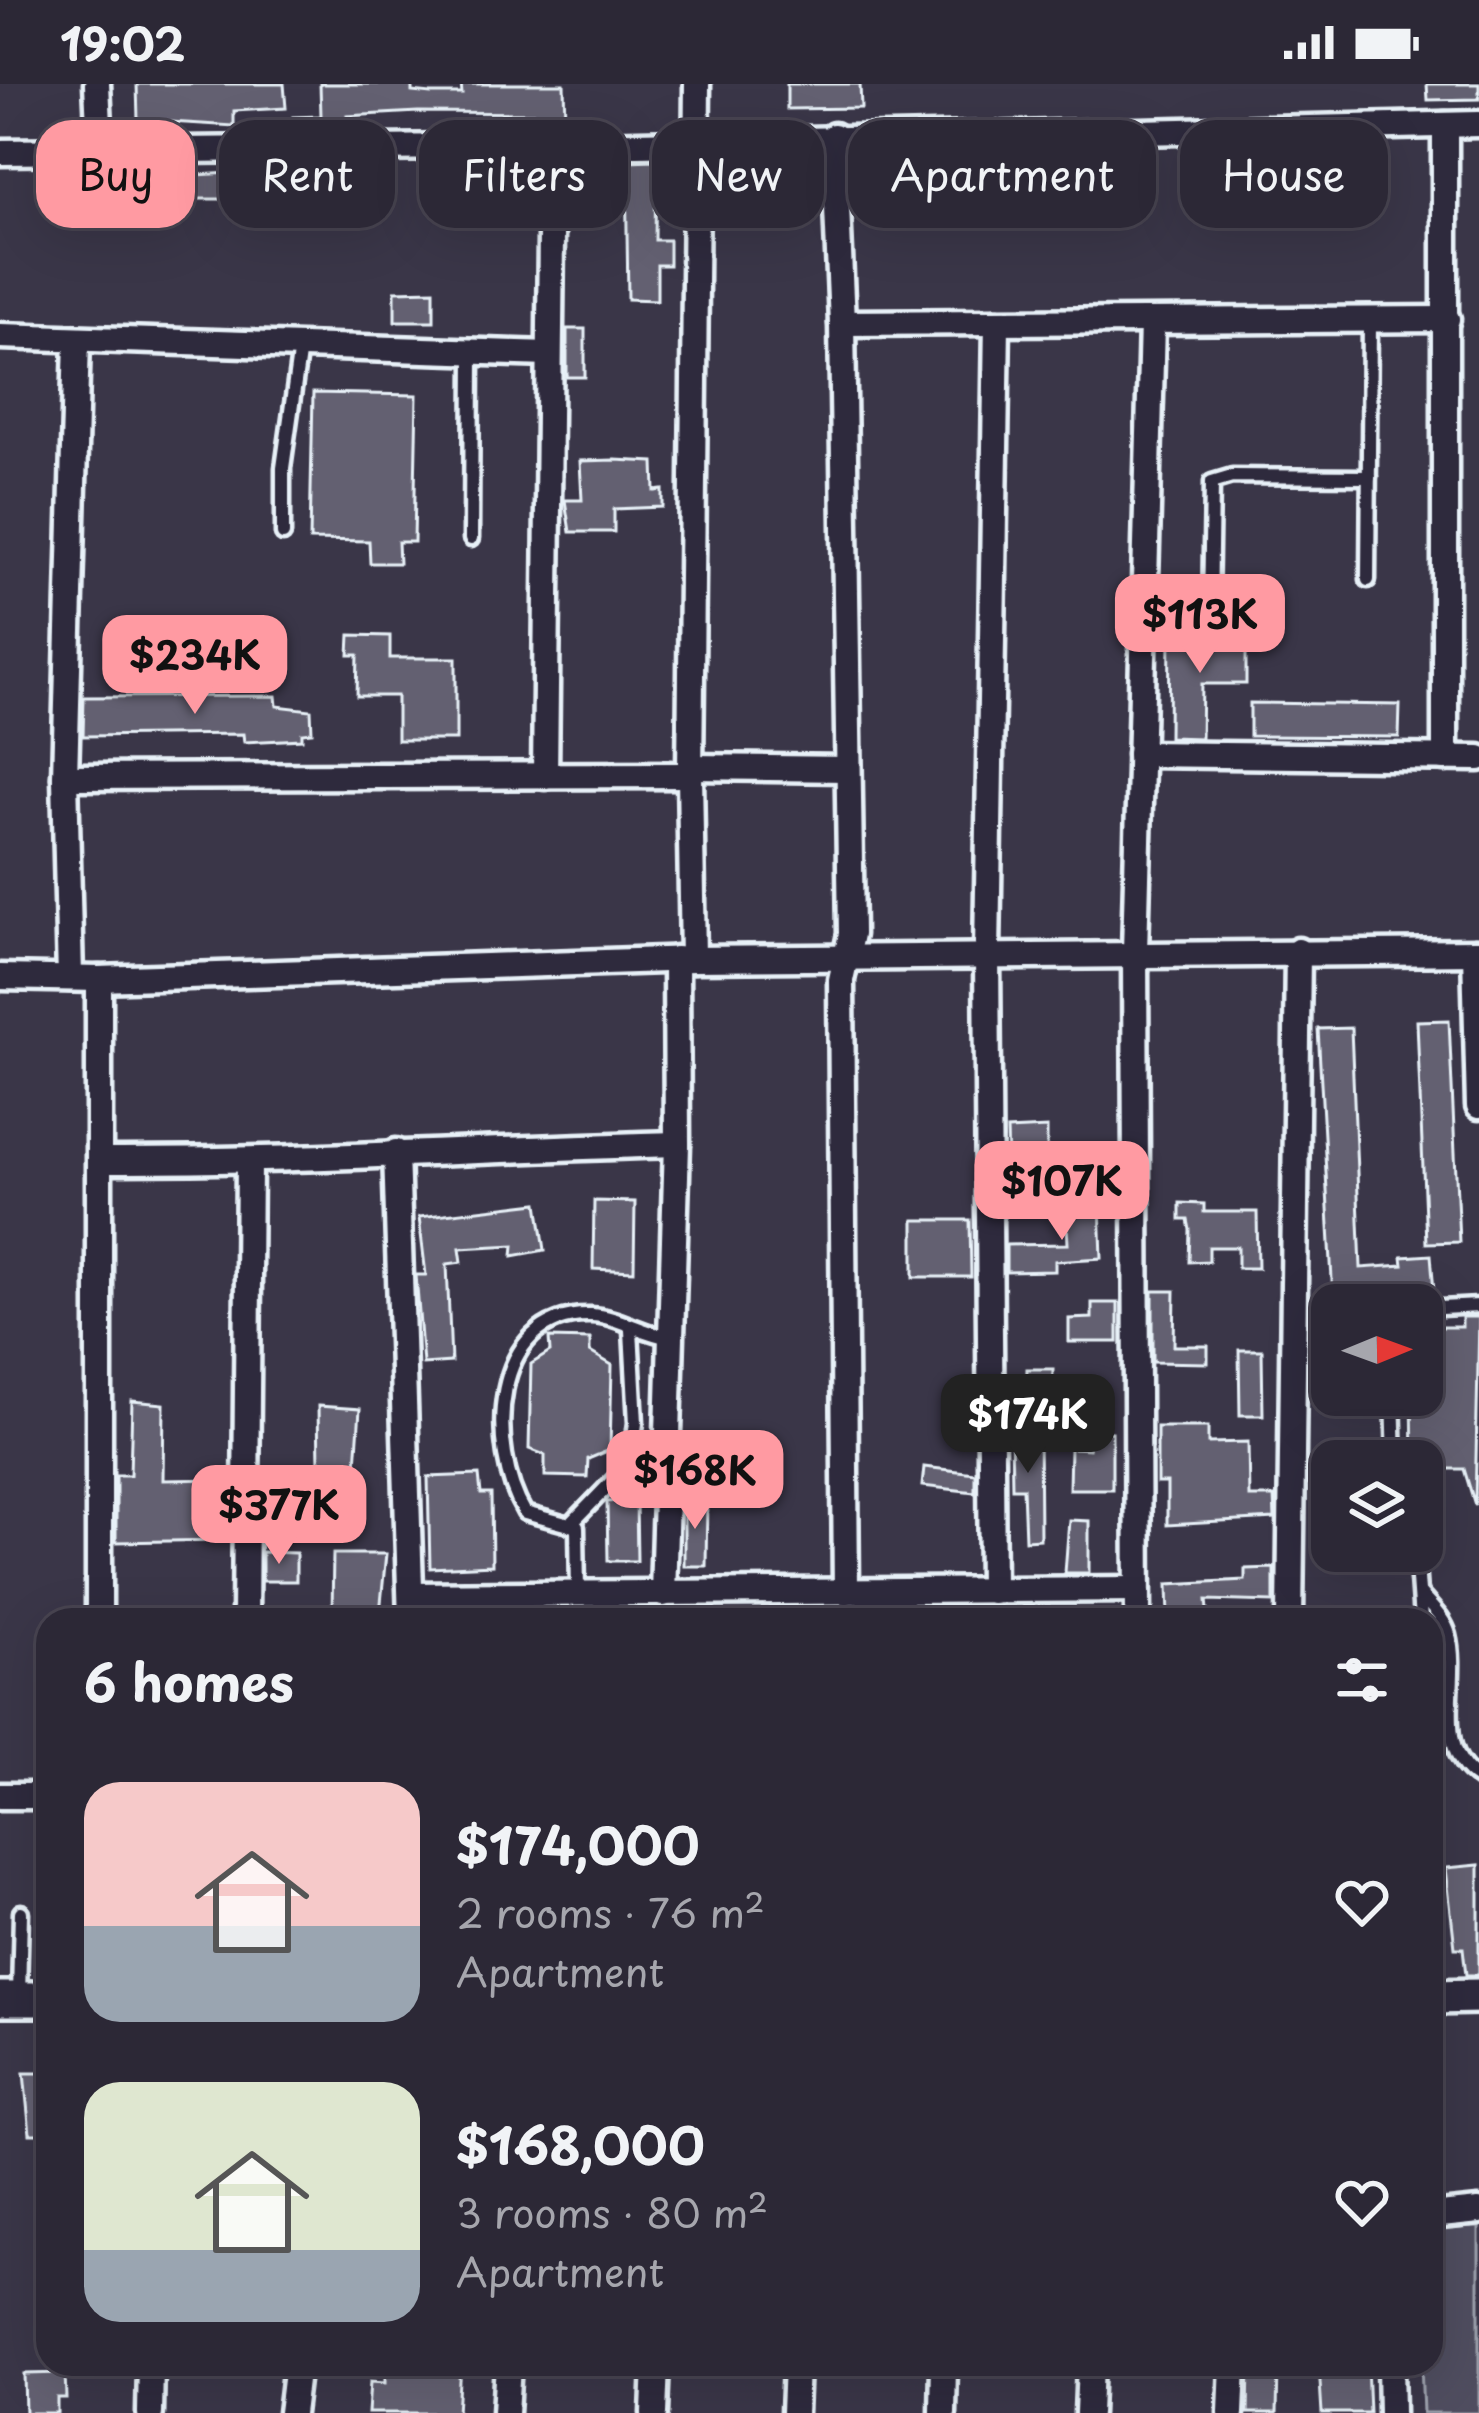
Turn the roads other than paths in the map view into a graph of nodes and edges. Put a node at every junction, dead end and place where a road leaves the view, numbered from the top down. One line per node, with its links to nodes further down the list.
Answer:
1 (97, 84): 3 (street)
2 (698, 84): 4 (street)
3 (99, 120)
4 (696, 120)
5 (1479, 124): 6 (street)
6 (1445, 125): 8 (street); 15 (street)
7 (824, 136): 8 (street)
8 (834, 136): 18 (street)
9 (419, 146): 10 (street)
10 (195, 147)
11 (36, 150): 12 (street)
12 (0, 152)
13 (551, 228): 24 (street)
14 (694, 228): 34 (street)
15 (1447, 319): 16 (street); 31 (street)
16 (1370, 320): 19 (street); 25 (lane)
17 (998, 322): 18 (street); 19 (street); 40 (street)
18 (842, 323): 33 (street)
19 (1152, 323): 30 (street)
20 (0, 336): 21 (street)
21 (77, 339): 22 (street); 36 (street)
22 (300, 347): 23 (street); 26 (lane)
23 (472, 352): 24 (street); 27 (lane)
24 (549, 354): 35 (street)
25 (1369, 477): 28 (lane); 29 (lane)
26 (283, 534)
27 (471, 539)
28 (1368, 580)
29 (1210, 614)
30 (1140, 754): 31 (street); 38 (street)
31 (1445, 758): 32 (street)
32 (1479, 758)
33 (848, 769): 34 (street); 41 (street)
34 (690, 771): 35 (street); 42 (street)
35 (544, 776): 36 (street)
36 (65, 777): 44 (street)
37 (1298, 951): 38 (street); 39 (street); 67 (street)
38 (1135, 952): 40 (street); 57 (street)
39 (1477, 952): 46 (street)
40 (987, 954): 41 (street); 58 (street)
41 (847, 957): 42 (street); 59 (street)
42 (684, 959): 45 (street); 47 (street)
43 (0, 977): 44 (street)
44 (70, 978): 45 (street)
45 (99, 979): 49 (street)
46 (1479, 1106)
47 (676, 1144): 48 (street); 54 (street)
48 (396, 1152): 50 (street); 63 (street)
49 (101, 1161): 50 (street); 64 (street)
50 (249, 1162): 65 (street)
51 (1479, 1306): 52 (lane)
52 (1443, 1308)
53 (631, 1330): 54 (lane); 55 (lane); 55 (lane)
54 (671, 1338): 61 (street)
55 (571, 1524): 60 (lane)
56 (1418, 1572): 62 (lane)
57 (1137, 1589): 58 (street); 66 (street)
58 (992, 1591): 59 (street)
59 (846, 1592): 61 (street)
60 (578, 1594): 61 (street); 63 (street)
61 (663, 1594)
62 (1421, 1595): 68 (lane); 69 (lane)
63 (411, 1607)
64 (99, 1608)
65 (245, 1608)
66 (1138, 1608)
67 (1290, 1608)
68 (1421, 1608)
69 (1430, 1608)
70 (1443, 1626): 71 (lane)
71 (1479, 1779)
72 (0, 1796): 73 (street)
73 (36, 1796)
74 (21, 1912): 77 (lane)
75 (1479, 1996): 76 (street)
76 (1443, 1997)
77 (22, 1999)
78 (1479, 2211): 79 (street)
79 (1443, 2215)
80 (151, 2376): 89 (street)
81 (296, 2376): 90 (street)
82 (507, 2376): 91 (street)
83 (656, 2376): 92 (street)
84 (796, 2376): 93 (street)
85 (944, 2376): 94 (street)
86 (1090, 2376): 95 (street)
87 (1233, 2376): 96 (street)
88 (1390, 2376): 97 (street)
89 (149, 2413)
90 (291, 2413)
91 (505, 2413)
92 (654, 2413)
93 (794, 2413)
94 (943, 2413)
95 (1088, 2413)
96 (1231, 2413)
97 (1391, 2413)

